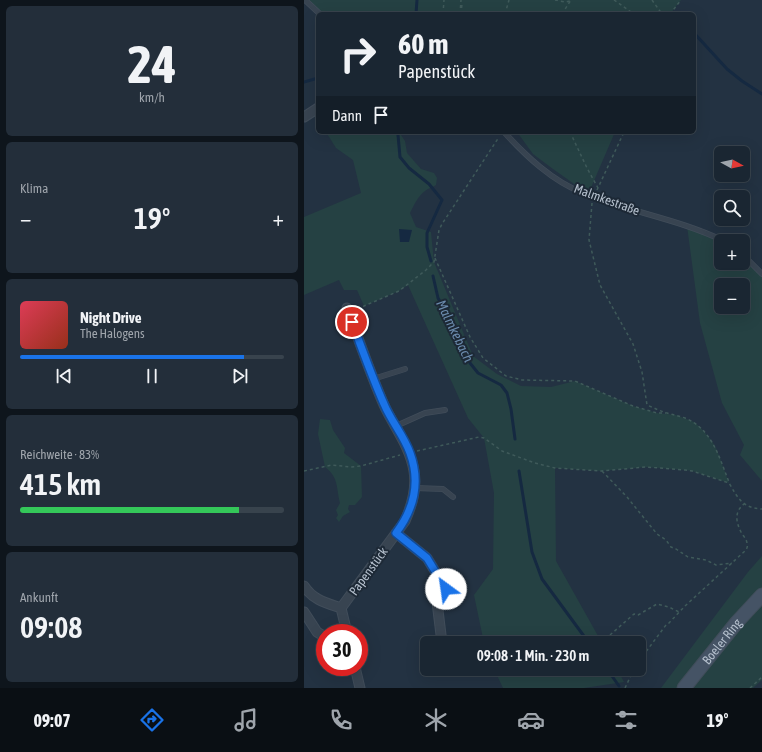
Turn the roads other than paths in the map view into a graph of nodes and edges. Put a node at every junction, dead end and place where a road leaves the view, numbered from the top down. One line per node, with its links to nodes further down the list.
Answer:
1 (305, 0): 2 (lane)
2 (318, 12)
3 (316, 109): 4 (street)
4 (304, 117)
5 (505, 134): 6 (lane, Malmkestraße)
6 (714, 236)
7 (750, 261): 8 (lane)
8 (762, 274)
9 (347, 308): 11 (street, Papenstück)
10 (405, 369): 11 (lane)
11 (373, 379): 13 (street, Papenstück)
12 (445, 410): 13 (lane)
13 (396, 426): 14 (street, Papenstück)
14 (415, 488): 15 (lane); 16 (street, Papenstück)
15 (453, 497)
16 (396, 533): 17 (street, Papenstück); 21 (street, Papenstück)
17 (439, 578): 19 (street, Papenstück); 25 (street)
18 (304, 586): 21 (street)
19 (446, 589)
20 (762, 595): 28 (main road, Boeler Ring)
21 (341, 608): 23 (street)
22 (304, 612): 24 (street)
23 (345, 624)
24 (316, 630)
25 (441, 636)
26 (357, 676): 27 (street)
27 (360, 688)
28 (684, 688)

